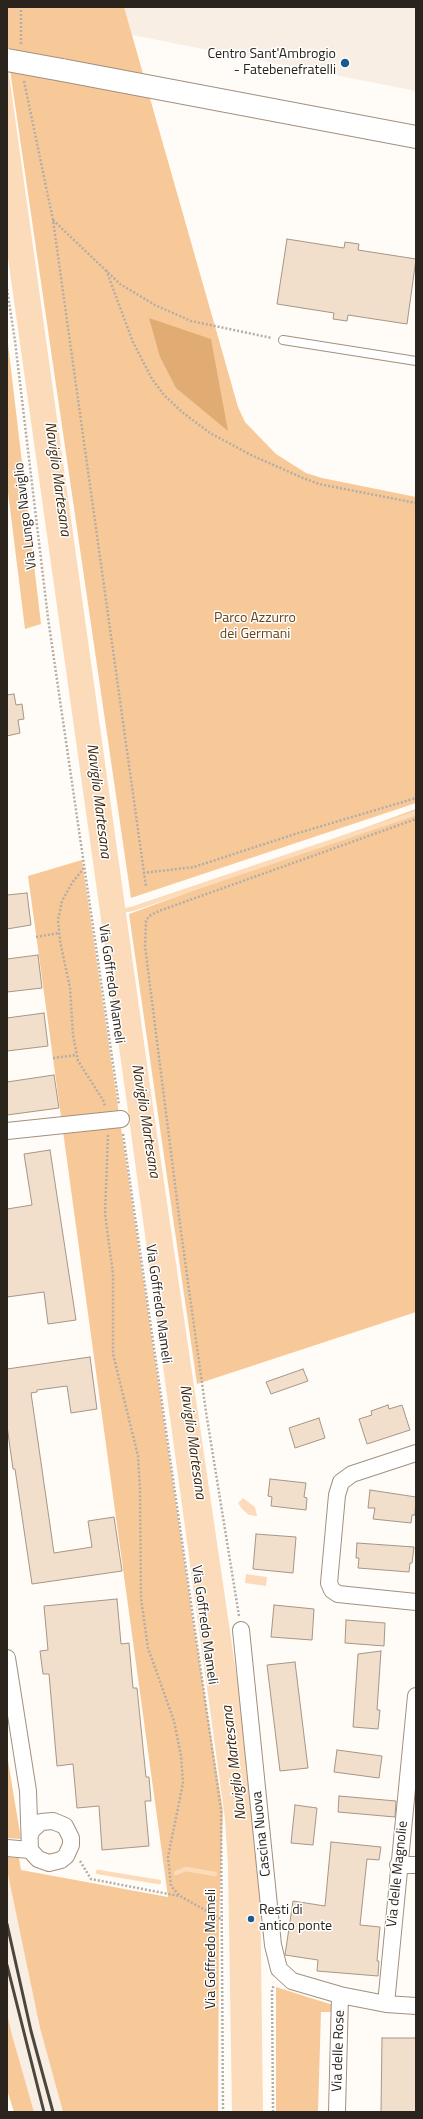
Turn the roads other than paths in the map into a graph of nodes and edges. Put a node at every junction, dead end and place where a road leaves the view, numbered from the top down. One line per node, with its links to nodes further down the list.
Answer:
1 (14, 55): 2 (main road, bridge)
2 (416, 137)
3 (283, 340): 4 (lane)
4 (416, 361)
5 (114, 1120): 6 (street)
6 (7, 1131)
7 (416, 1453): 8 (street)
8 (416, 1602)
9 (241, 1630): 19 (street, Cascina Nuova)
10 (7, 1658): 13 (street)
11 (416, 1696): 12 (street, Via delle Magnolie)
12 (414, 1729): 17 (street, Via delle Magnolie)
13 (28, 1791): 14 (street); 15 (street)
14 (46, 1821): 15 (street); 15 (street)
15 (30, 1842): 16 (street)
16 (7, 1848)
17 (398, 1865): 18 (street); 20 (street, Via delle Magnolie)
18 (416, 1865)
19 (340, 1996): 20 (street, Via delle Rose); 22 (street, Via delle Rose)
20 (386, 2004): 21 (street, Via delle Rose)
21 (416, 2006)
22 (337, 2112)

